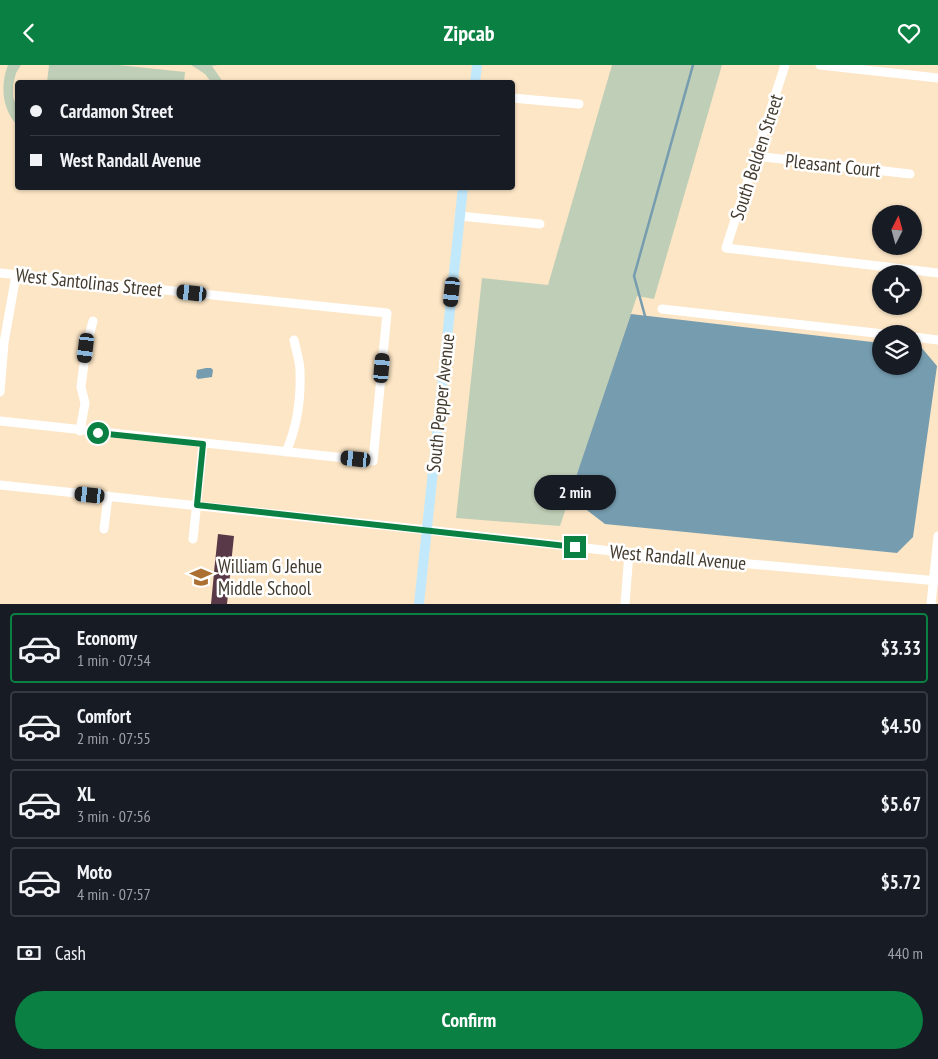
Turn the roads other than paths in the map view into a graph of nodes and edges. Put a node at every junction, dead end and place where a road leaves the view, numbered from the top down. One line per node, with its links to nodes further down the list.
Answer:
1 (477, 65): 5 (main road)
2 (785, 65): 8 (street, South Belden Street)
3 (820, 65): 4 (street)
4 (938, 78)
5 (475, 80)
6 (515, 98): 7 (street)
7 (579, 104)
8 (756, 156): 9 (street, Pleasant Court); 14 (street, South Belden Street)
9 (910, 174)
10 (463, 190): 11 (main road, South Pepper Avenue)
11 (459, 216): 12 (street); 31 (main road, South Pepper Avenue)
12 (540, 224)
13 (0, 273): 15 (street, West Santolinas Street)
14 (938, 273)
15 (16, 275): 22 (street); 26 (street, West Santolinas Street)
16 (662, 309): 18 (street)
17 (93, 321): 24 (street)
18 (872, 333)
19 (922, 338): 21 (street)
20 (294, 340): 26 (street)
21 (938, 340)
22 (0, 393)
23 (0, 421): 24 (street)
24 (80, 431): 25 (street)
25 (203, 444): 26 (street); 29 (street)
26 (286, 452)
27 (0, 485): 28 (street, West Randall Avenue)
28 (108, 497): 29 (street, West Randall Avenue); 30 (street)
29 (197, 505): 31 (street, West Randall Avenue); 33 (street)
30 (104, 529)
31 (427, 530): 34 (street, West Randall Avenue); 36 (main road, South Pepper Avenue)
32 (938, 536): 35 (street)
33 (193, 539)
34 (630, 553): 35 (street, West Randall Avenue); 37 (street)
35 (936, 580): 38 (street)
36 (419, 604)
37 (625, 604)
38 (931, 604)

